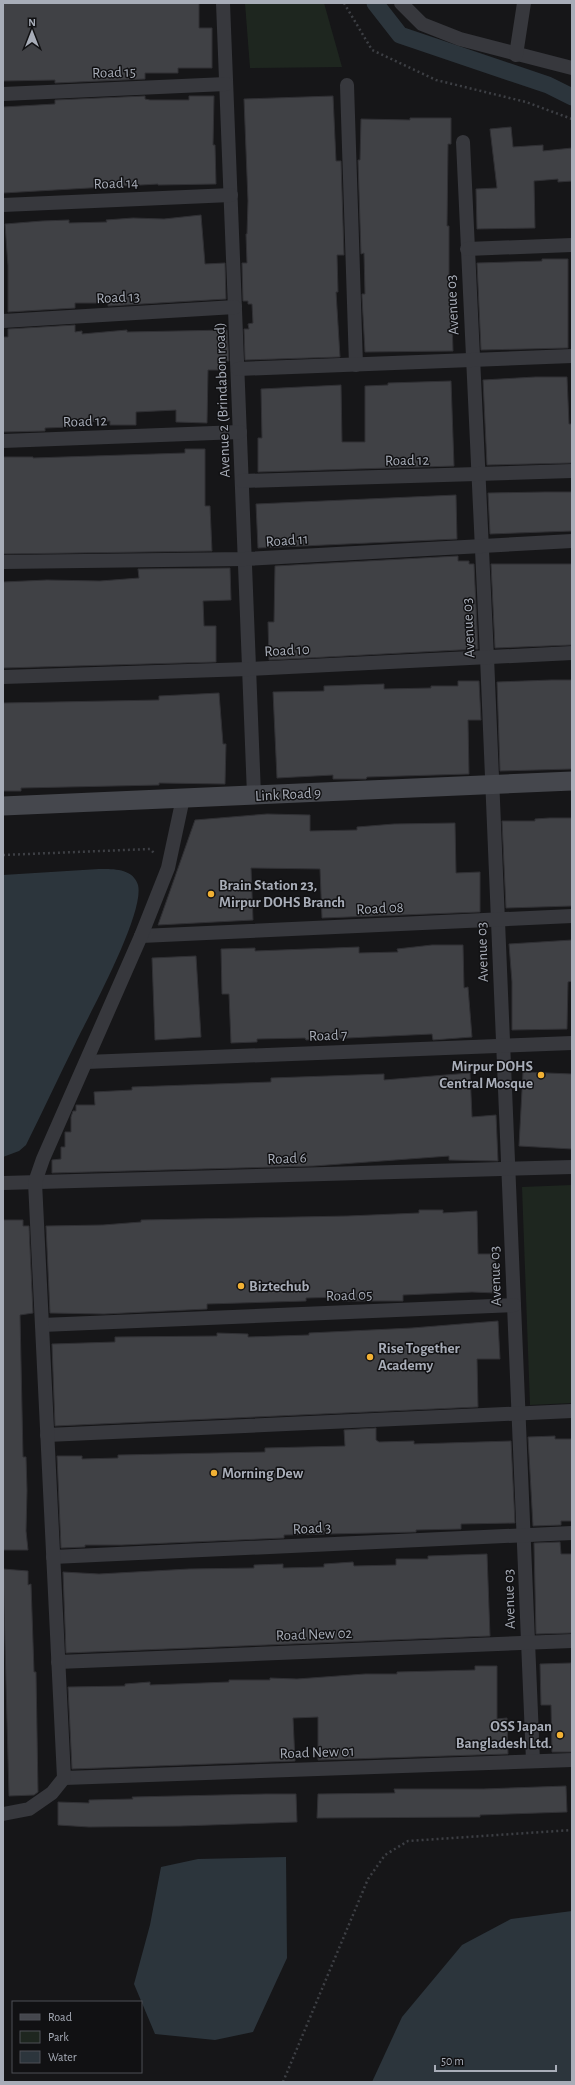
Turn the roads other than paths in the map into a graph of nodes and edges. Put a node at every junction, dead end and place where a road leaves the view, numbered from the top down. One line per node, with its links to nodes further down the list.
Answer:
1 (223, 3): 6 (street, Avenue 2 (Brindabon road))
2 (401, 3): 4 (street)
3 (524, 3): 4 (street)
4 (516, 55): 5 (street)
5 (572, 68)
6 (226, 84): 8 (street, Road 15); 10 (street, Avenue 2 (Brindabon road))
7 (347, 85): 18 (street)
8 (3, 94)
9 (463, 142): 13 (street, Avenue 03)
10 (231, 195): 11 (street, Road 14); 14 (street, Avenue 2 (Brindabon road))
11 (3, 205)
12 (572, 244): 13 (street)
13 (467, 249): 17 (street, Avenue 03)
14 (235, 307): 15 (street, Road 13); 19 (street, Avenue 2 (Brindabon road))
15 (3, 321)
16 (572, 356): 17 (street)
17 (472, 360): 18 (street); 23 (street, Avenue 03)
18 (356, 365): 19 (street)
19 (238, 369): 20 (street, Avenue 2 (Brindabon road))
20 (240, 432): 21 (street, Road 12); 24 (street, Avenue 2 (Brindabon road))
21 (3, 441)
22 (572, 471): 23 (street, Road 12)
23 (477, 475): 24 (street, Road 12); 26 (street, Avenue 03)
24 (242, 481): 27 (street, Avenue 2 (Brindabon road))
25 (572, 541): 26 (street, Road 11)
26 (480, 545): 27 (street, Road 11); 30 (street, Avenue 03)
27 (245, 559): 28 (street, Road 11); 31 (street, Avenue 2 (Brindabon road))
28 (3, 562)
29 (572, 653): 30 (street, Road 10)
30 (487, 657): 31 (street, Road 10); 34 (street, Avenue 03)
31 (250, 669): 32 (street, Road 10); 35 (street, Avenue 2 (Brindabon road))
32 (3, 677)
33 (572, 781): 34 (main road, Link Road 9)
34 (492, 785): 35 (main road, Link Road 9); 39 (street, Avenue 03)
35 (254, 795): 36 (main road, Link Road 9)
36 (183, 798): 37 (main road, Link Road 9); 40 (street)
37 (3, 806)
38 (572, 916): 39 (street, Road 08)
39 (497, 919): 40 (street, Road 08); 42 (street, Avenue 03)
40 (141, 936): 43 (street)
41 (572, 1043): 42 (street, Road 7)
42 (503, 1045): 43 (street, Road 7); 45 (street, Avenue 03)
43 (86, 1062): 46 (street)
44 (572, 1167): 45 (street, Road 6)
45 (508, 1169): 46 (street, Road 6); 48 (street, Avenue 03)
46 (35, 1182): 47 (street, Road 6); 49 (street)
47 (3, 1183)
48 (514, 1305): 49 (street, Road 05); 51 (street, Avenue 03)
49 (42, 1325): 52 (street)
50 (572, 1411): 51 (street)
51 (518, 1412): 52 (street); 54 (street, Avenue 03)
52 (47, 1435): 55 (street)
53 (572, 1533): 54 (street, Road 3)
54 (524, 1535): 55 (street, Road 3); 57 (street, Avenue 03)
55 (53, 1557): 58 (street)
56 (572, 1641): 57 (street, Road New 02)
57 (528, 1642): 58 (street, Road New 02); 60 (street, Avenue 03)
58 (58, 1662): 61 (street)
59 (572, 1760): 60 (street, Road New 01)
60 (533, 1761): 61 (street, Road New 01)
61 (64, 1778): 62 (street)
62 (3, 1814)

